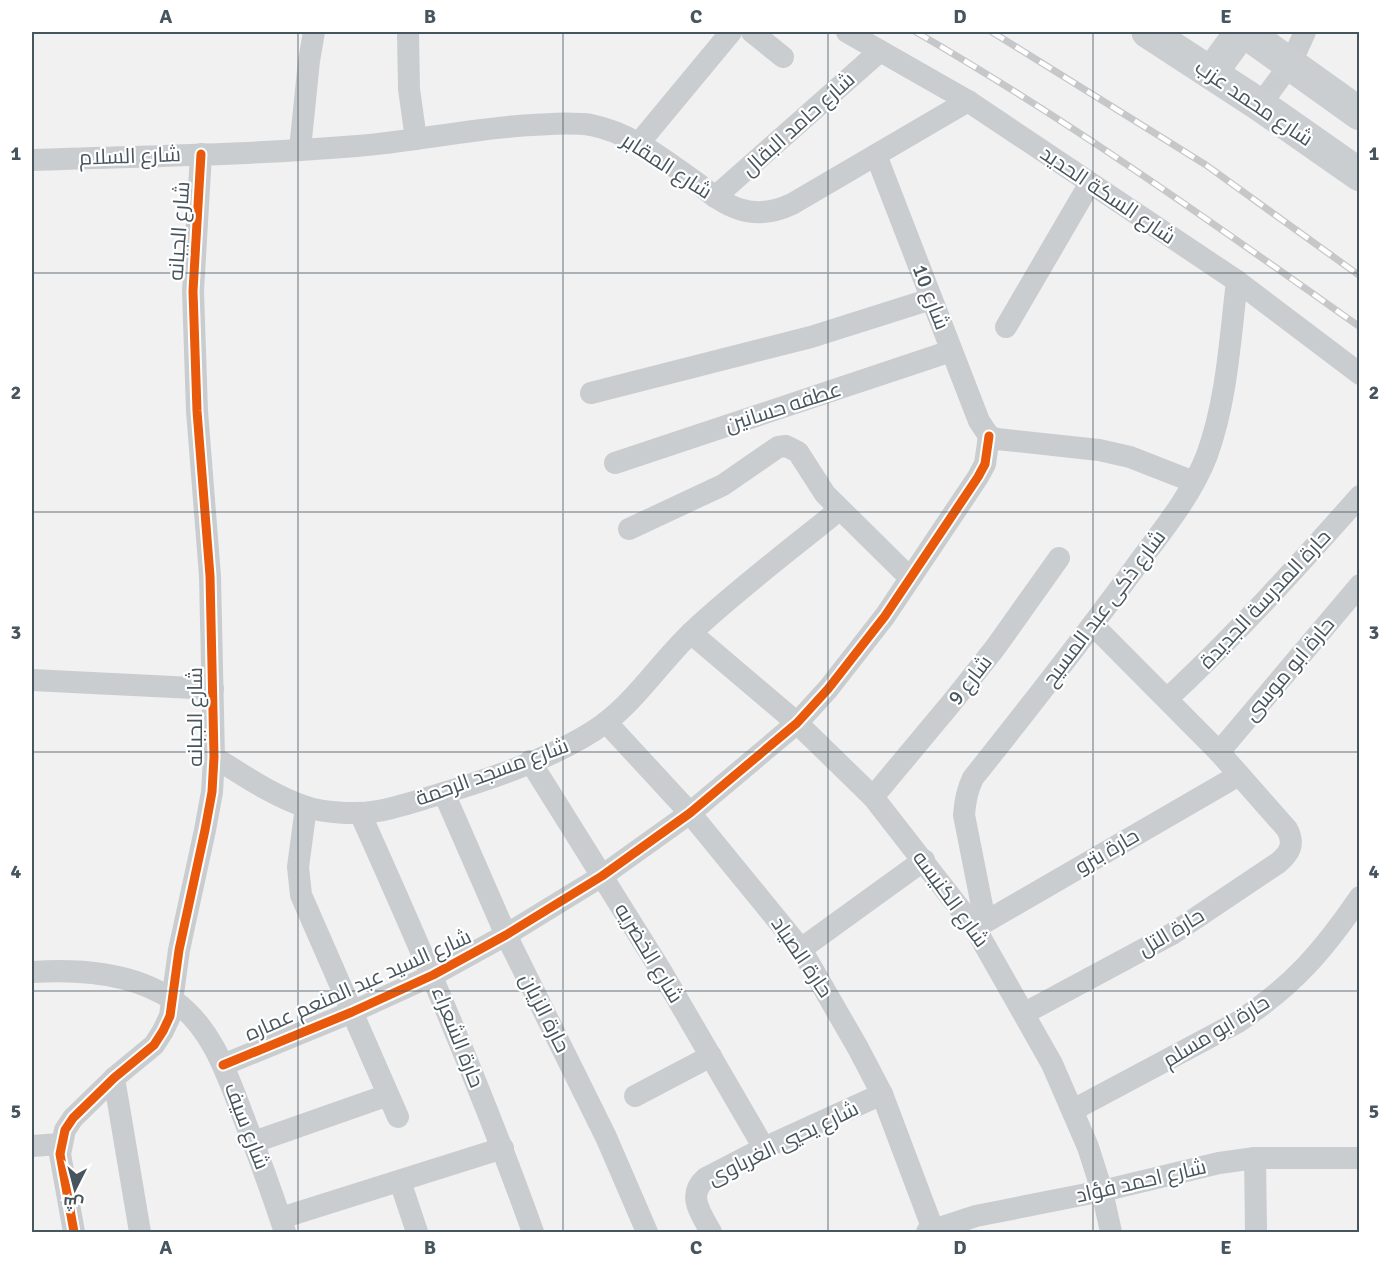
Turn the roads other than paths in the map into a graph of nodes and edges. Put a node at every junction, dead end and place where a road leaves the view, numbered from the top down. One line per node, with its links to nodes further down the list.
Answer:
1 (314, 32): 18 (street)
2 (408, 32): 16 (street)
3 (731, 32): 17 (street)
4 (752, 32): 10 (street)
5 (847, 32): 9 (street, شارع السكة الحديد)
6 (1148, 32): 12 (street, شارع محمد عزب)
7 (1243, 32): 11 (street); 12 (street)
8 (1305, 32): 11 (street)
9 (880, 51): 13 (street, شارع السكة الحديد); 24 (street, شارع حامد البقال)
10 (783, 57)
11 (1291, 63): 14 (street); 15 (street)
12 (1211, 73): 14 (street, شارع محمد عزب)
13 (968, 101): 20 (street, شارع المقابر); 23 (street, شارع السكة الحديد)
14 (1260, 105): 22 (street, شارع محمد عزب)
15 (1359, 114)
16 (416, 139): 17 (street, شارع المقابر); 18 (street, شارع المقابر)
17 (639, 143): 24 (street, شارع المقابر)
18 (300, 149): 19 (street, شارع السلام)
19 (201, 154): 21 (street, شارع السلام); 43 (street, شارع الجبانه)
20 (876, 155): 24 (street, شارع المقابر); 26 (street, شارع 10)
21 (32, 160)
22 (1359, 176)
23 (1090, 183): 25 (street, شارع السكة الحديد); 27 (street)
24 (715, 197)
25 (1237, 281): 29 (street, شارع السكة الحديد); 33 (street, شارع ذكى عبد المسيح)
26 (931, 299): 28 (street, شارع 10); 30 (street)
27 (1006, 327)
28 (951, 351): 31 (street, شارع 10); 32 (street, عطفه حسانين)
29 (1359, 374)
30 (591, 393)
31 (989, 436): 33 (street); 38 (street, شارع السيد عبد المنعم عماره)
32 (615, 463)
33 (1194, 482): 40 (street, شارع ذكى عبد المسيح)
34 (1359, 496): 44 (street, حارة المدرسة الجديدة)
35 (839, 510): 36 (street); 38 (street); 41 (street, شارع مسجد الرحمة)
36 (629, 529)
37 (1059, 558): 52 (street, شارع 9)
38 (910, 578): 46 (street, شارع السيد عبد المنعم عماره)
39 (1359, 585): 47 (street, حارة ابو موسى)
40 (1093, 625): 44 (street); 59 (street, شارع ذكى عبد المسيح)
41 (691, 633): 45 (street, شارع مسجد الرحمة); 46 (street, شارع الكنيسه)
42 (32, 680): 43 (street)
43 (213, 689): 48 (street, شارع الجبانه)
44 (1167, 699): 47 (street)
45 (606, 722): 49 (street, شارع مسجد الرحمة); 55 (street, حارة الصياد)
46 (797, 723): 52 (street, شارع الكنيسه); 55 (street, شارع السيد عبد المنعم عماره)
47 (1219, 752): 50 (street)
48 (214, 757): 53 (street, شارع مسجد الرحمة); 64 (street, شارع الجبانه)
49 (530, 761): 51 (street, شارع مسجد الرحمة); 57 (street, شارع الخضريه)
50 (1239, 775): 59 (street, حارة بترو); 66 (street, حارة التل)
51 (444, 793): 54 (street, شارع مسجد الرحمة); 60 (street, حارة الزيان)
52 (873, 797): 56 (street, شارع الكنيسه)
53 (306, 807): 54 (street, شارع مسجد الرحمة); 65 (street)
54 (360, 813): 63 (street, حارة الشعراء)
55 (690, 813): 57 (street, شارع السيد عبد المنعم عماره); 61 (street, حارة الصياد)
56 (924, 860): 59 (street, شارع الكنيسه); 61 (street)
57 (602, 876): 60 (street, شارع السيد عبد المنعم عماره); 67 (street, شارع الخضريه)
58 (1359, 897): 73 (street, حارة ابو مسلم)
59 (980, 924): 66 (street, شارع الكنيسه)
60 (506, 935): 63 (street, شارع السيد عبد المنعم عماره); 90 (street, حارة الزيان)
61 (801, 949): 70 (street, حارة الصياد)
62 (32, 972): 64 (street)
63 (433, 975): 65 (street, شارع السيد عبد المنعم عماره); 78 (street, حارة الشعراء)
64 (173, 1000): 68 (street, شارع سيف); 69 (street, شارع الجبانه)
65 (352, 1012): 68 (street, شارع السيد عبد المنعم عماره); 71 (street)
66 (1025, 1013): 73 (street, شارع الكنيسه)
67 (711, 1056): 72 (street); 79 (street, شارع الخضريه)
68 (223, 1065): 75 (street, شارع سيف)
69 (114, 1078): 76 (street, شارع الجبانه); 87 (street)
70 (882, 1094): 79 (street, شارع يحيي الغرباوى); 85 (street, حارة الصياد)
71 (388, 1095): 74 (street); 75 (street)
72 (635, 1096)
73 (1073, 1110): 83 (street, شارع الكنيسه)
74 (398, 1117)
75 (254, 1142): 84 (street, شارع سيف)
76 (60, 1144): 77 (street); 86 (street)
77 (32, 1146)
78 (502, 1148): 82 (street); 89 (street, حارة الشعراء)
79 (764, 1148): 91 (street, شارع يحيي الغرباوى)
80 (1256, 1158): 81 (street, شارع احمد فؤاد); 83 (street, شارع احمد فؤاد); 93 (street)
81 (1359, 1158)
82 (400, 1181): 84 (street); 88 (street)
83 (1102, 1191): 85 (street, شارع احمد فؤاد); 92 (street, شارع الكنيسه)
84 (283, 1225)
85 (931, 1232)
86 (74, 1233)
87 (140, 1233)
88 (417, 1233)
89 (533, 1233)
90 (646, 1233)
91 (711, 1233)
92 (1111, 1233)
93 (1256, 1233)

